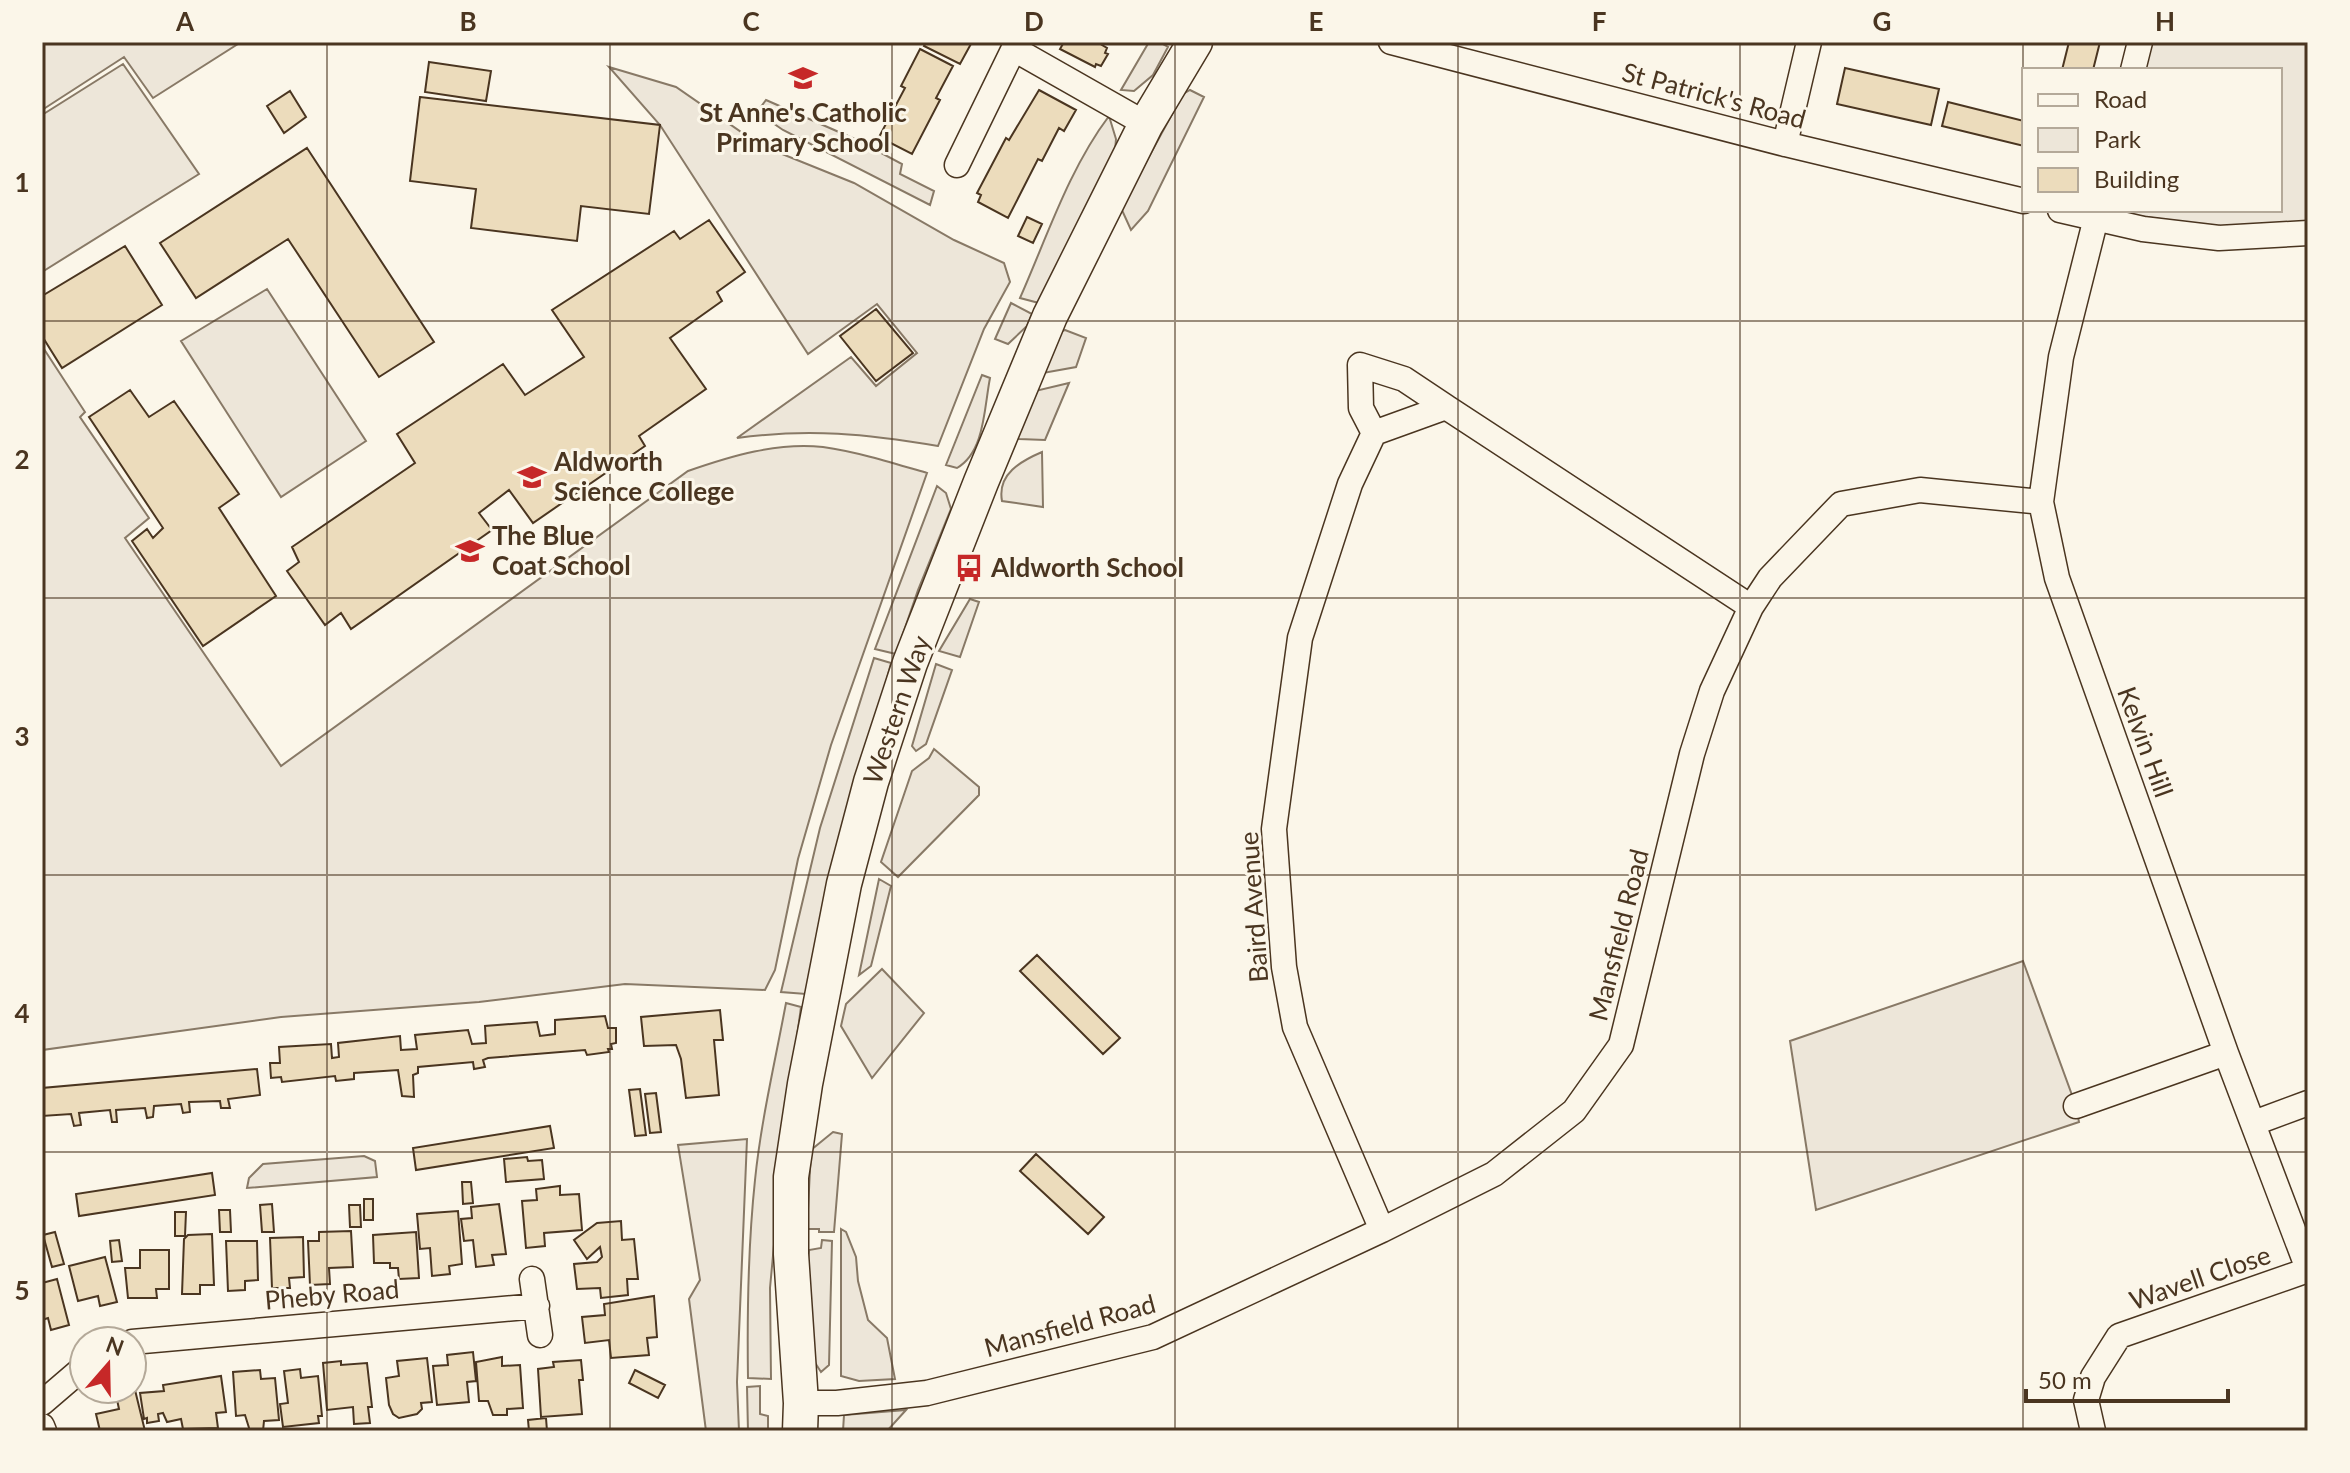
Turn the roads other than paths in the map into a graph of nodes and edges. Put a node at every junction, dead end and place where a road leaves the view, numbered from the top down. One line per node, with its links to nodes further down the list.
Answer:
1 (1195, 42): 7 (street, Western Way)
2 (1391, 42): 8 (street, St Patrick's Road)
3 (1809, 42): 8 (street)
4 (2140, 42): 6 (street)
5 (1015, 46): 7 (street); 9 (street)
6 (2134, 68)
7 (1146, 124): 29 (street, Western Way)
8 (1785, 144): 10 (street, St Patrick's Road)
9 (957, 165)
10 (2022, 201)
11 (2097, 214): 12 (street); 15 (street, Kelvin Hill)
12 (2308, 233)
13 (1446, 407): 14 (street); 14 (street); 16 (street)
14 (1374, 433): 21 (street, Baird Avenue)
15 (2041, 502): 16 (street, Mansfield Road); 17 (street, Kelvin Hill)
16 (1751, 607): 21 (street, Mansfield Road)
17 (2226, 1053): 19 (street); 20 (street, Kelvin Hill)
18 (2308, 1103): 20 (street)
19 (2076, 1106)
20 (2254, 1123): 22 (street, Kelvin Hill)
21 (1382, 1230): 29 (street, Mansfield Road)
22 (2308, 1269): 30 (street, Wavell Close)
23 (532, 1279): 24 (street)
24 (537, 1306): 25 (street); 26 (street, Pheby Road)
25 (540, 1335)
26 (148, 1341)
27 (68, 1381): 28 (street)
28 (42, 1403)
29 (801, 1417)
30 (2093, 1431)

